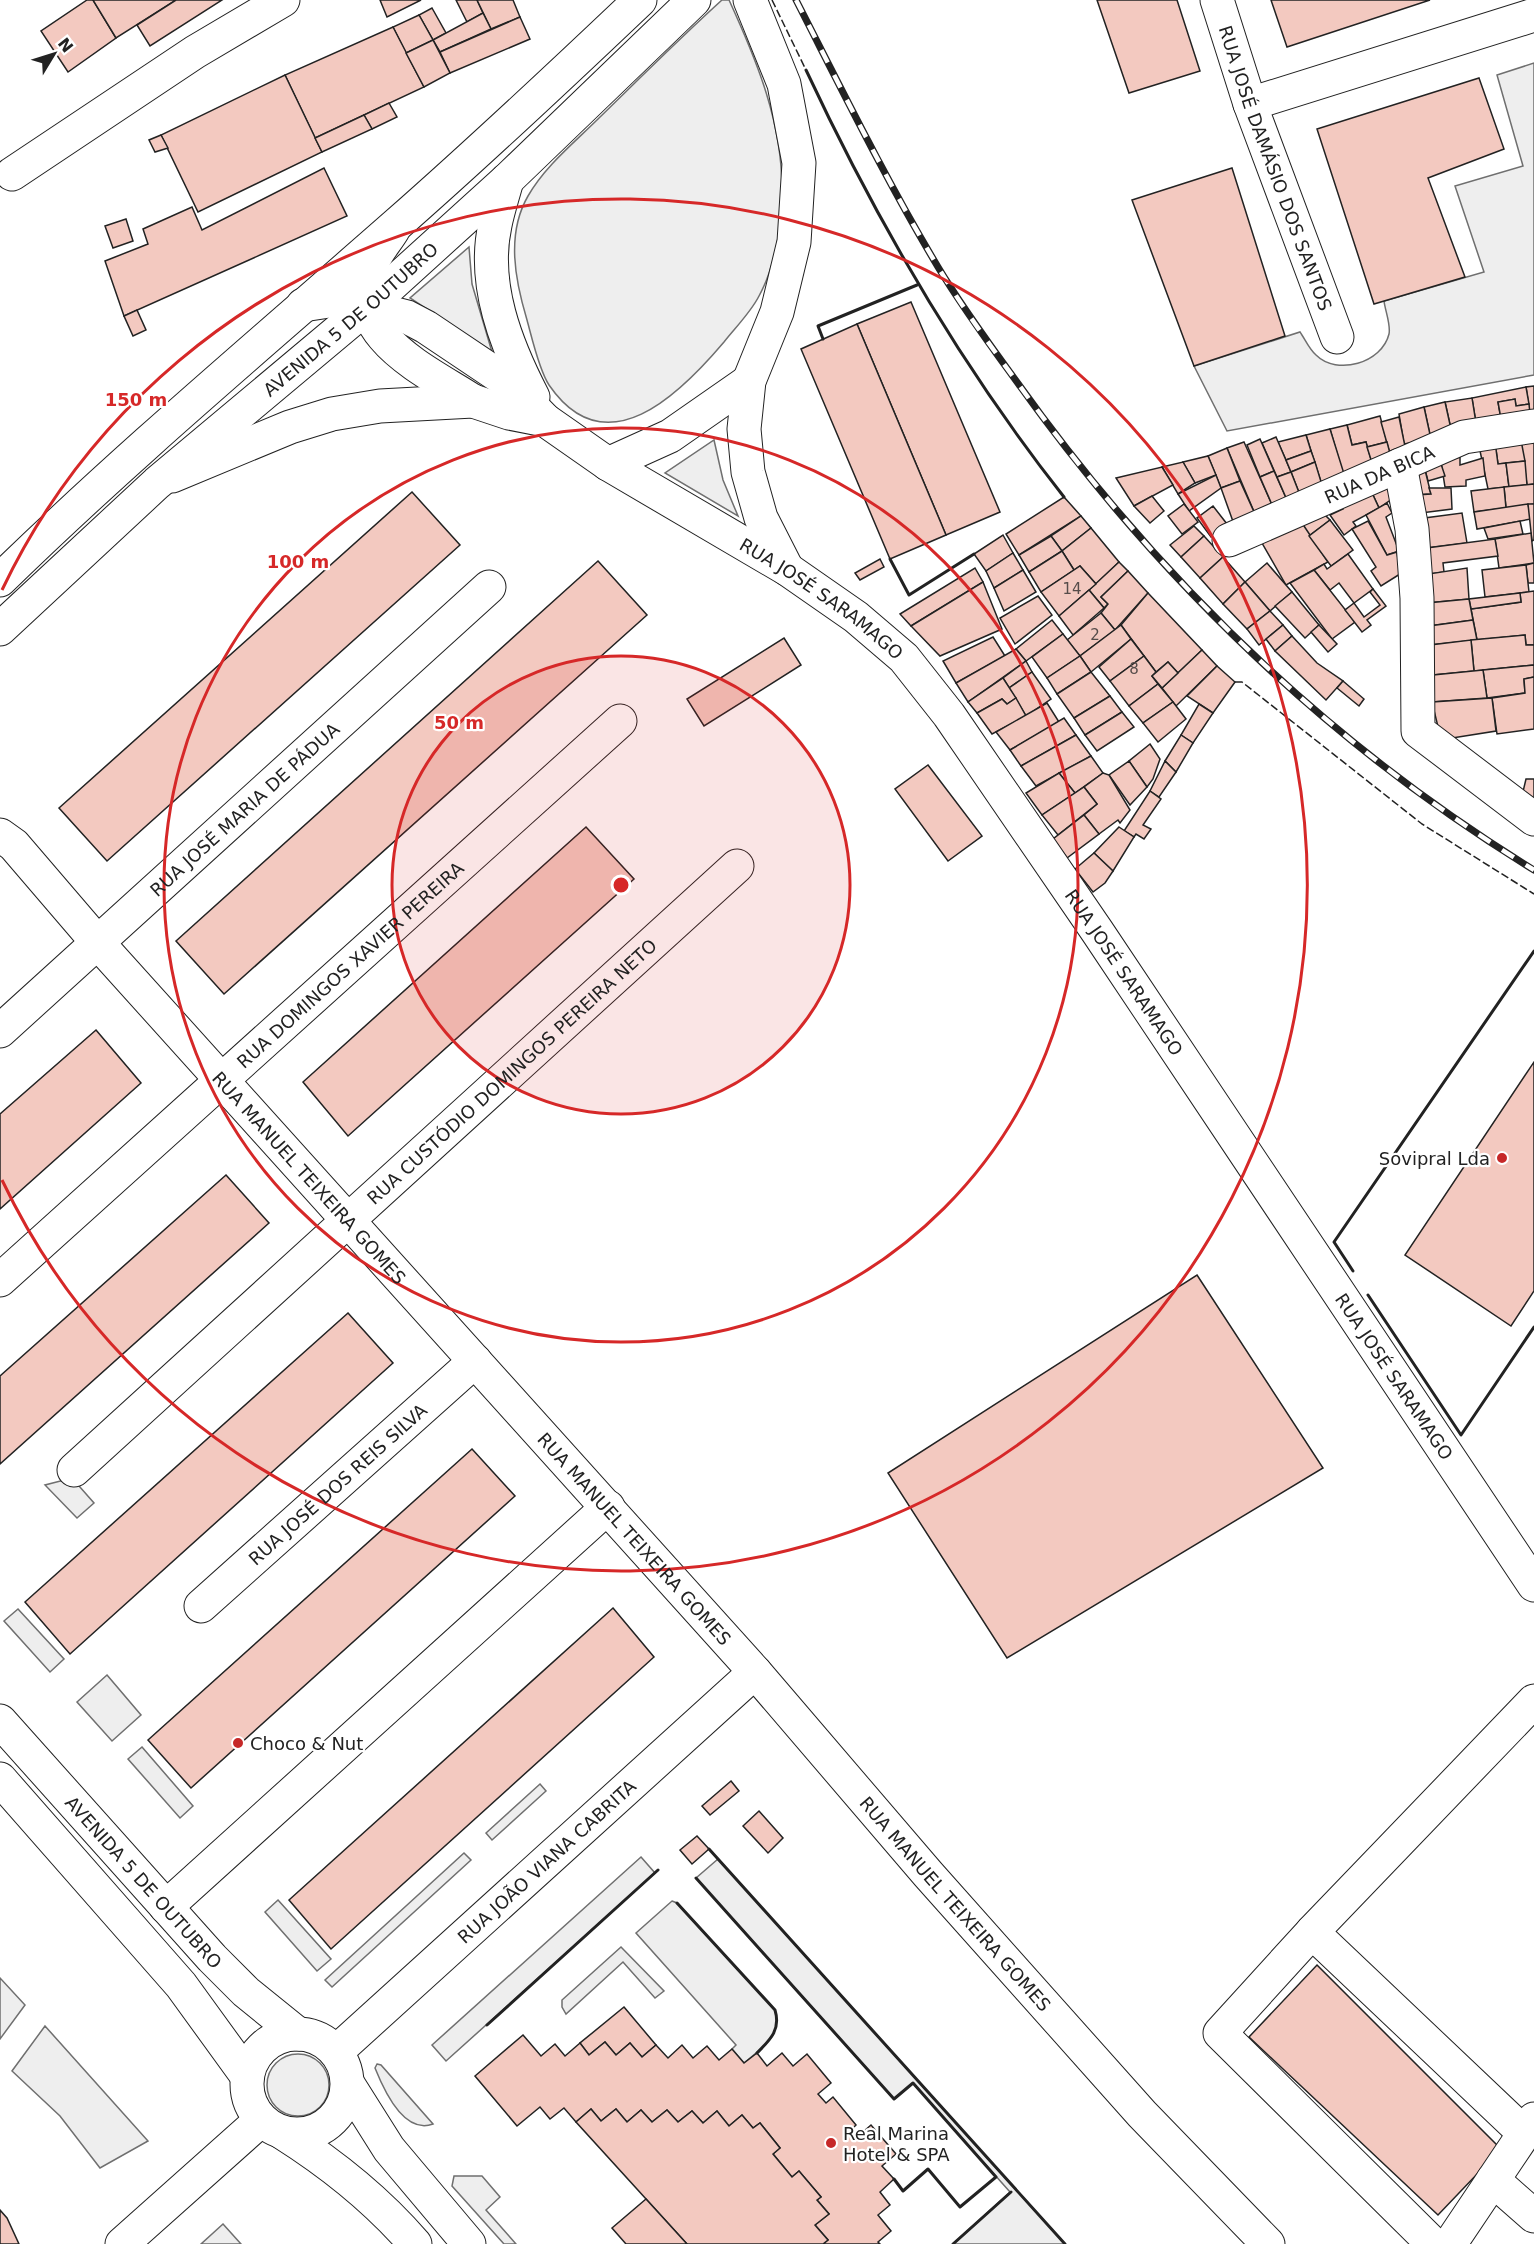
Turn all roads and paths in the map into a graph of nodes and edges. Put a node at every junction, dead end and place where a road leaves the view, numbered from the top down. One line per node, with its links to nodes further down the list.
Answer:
1 (283, 0): 8 (street)
2 (640, 0): 10 (street)
3 (694, 0): 9 (street, AVENIDA 5 DE OUTUBRO)
4 (750, 0): 14 (street)
5 (1217, 0): 7 (street, RUA JOSÉ DAMÁSIO DOS SANTOS)
6 (1534, 15): 7 (street)
7 (1250, 104): 13 (street, RUA JOSÉ DAMÁSIO DOS SANTOS)
8 (12, 174)
9 (507, 180): 12 (street, AVENIDA 5 DE OUTUBRO); 16 (street)
10 (396, 226): 11 (street); 12 (street)
11 (303, 305): 12 (street); 23 (street)
12 (367, 307): 15 (street); 16 (street); 20 (street, AVENIDA 5 DE OUTUBRO)
13 (1336, 337)
14 (749, 381): 18 (street); 22 (street)
15 (473, 401): 16 (street); 20 (street)
16 (545, 420): 18 (street, RUA JOSÉ SARAMAGO)
17 (1534, 426): 19 (street, RUA DA BICA)
18 (608, 465): 22 (street, RUA JOSÉ SARAMAGO)
19 (1400, 465): 21 (street, RUA DA BICA); 27 (street)
20 (157, 483): 25 (street, AVENIDA 5 DE OUTUBRO)
21 (1229, 540)
22 (787, 569): 38 (street, RUA JOSÉ SARAMAGO)
23 (0, 580)
24 (489, 587): 30 (street, RUA JOSÉ MARIA DE PÁDUA)
25 (0, 629)
26 (620, 721): 32 (street, RUA DOMINGOS XAVIER PEREIRA)
27 (1534, 819)
28 (0, 835): 30 (street, RUA MANUEL TEIXEIRA GOMES)
29 (737, 866): 33 (street, RUA CUSTÓDIO DOMINGOS PEREIRA NETO)
30 (98, 943): 31 (street, RUA JOSÉ MARIA DE PÁDUA); 32 (street, RUA MANUEL TEIXEIRA GOMES)
31 (0, 1031)
32 (221, 1081): 33 (street, RUA MANUEL TEIXEIRA GOMES); 34 (street, RUA DOMINGOS XAVIER PEREIRA)
33 (349, 1222): 35 (street, RUA MANUEL TEIXEIRA GOMES); 36 (street, RUA CUSTÓDIO DOMINGOS PEREIRA NETO)
34 (0, 1280)
35 (475, 1361): 37 (street, RUA MANUEL TEIXEIRA GOMES); 39 (street, RUA JOSÉ DOS REIS SILVA)
36 (74, 1470)
37 (608, 1508): 40 (street, RUA MANUEL TEIXEIRA GOMES); 44 (street)
38 (1534, 1585)
39 (201, 1606)
40 (755, 1672): 47 (street, RUA JOÃO VIANA CABRITA); 54 (street, RUA MANUEL TEIXEIRA GOMES)
41 (1534, 1701): 45 (street)
42 (0, 1721): 44 (street, AVENIDA 5 DE OUTUBRO)
43 (0, 1779): 48 (street)
44 (166, 1907): 46 (street, AVENIDA 5 DE OUTUBRO)
45 (1312, 1932): 50 (street); 58 (street)
46 (298, 2034): 47 (street); 48 (street)
47 (336, 2052): 49 (street)
48 (247, 2076): 51 (street)
49 (348, 2084): 51 (street); 57 (street)
50 (1529, 2126): 52 (street)
51 (272, 2127): 55 (street); 56 (street)
52 (1493, 2180): 53 (street); 59 (street)
53 (1534, 2216)
54 (1248, 2238)
55 (122, 2244)
56 (415, 2244)
57 (469, 2244)
58 (1433, 2244)
59 (1450, 2244)

